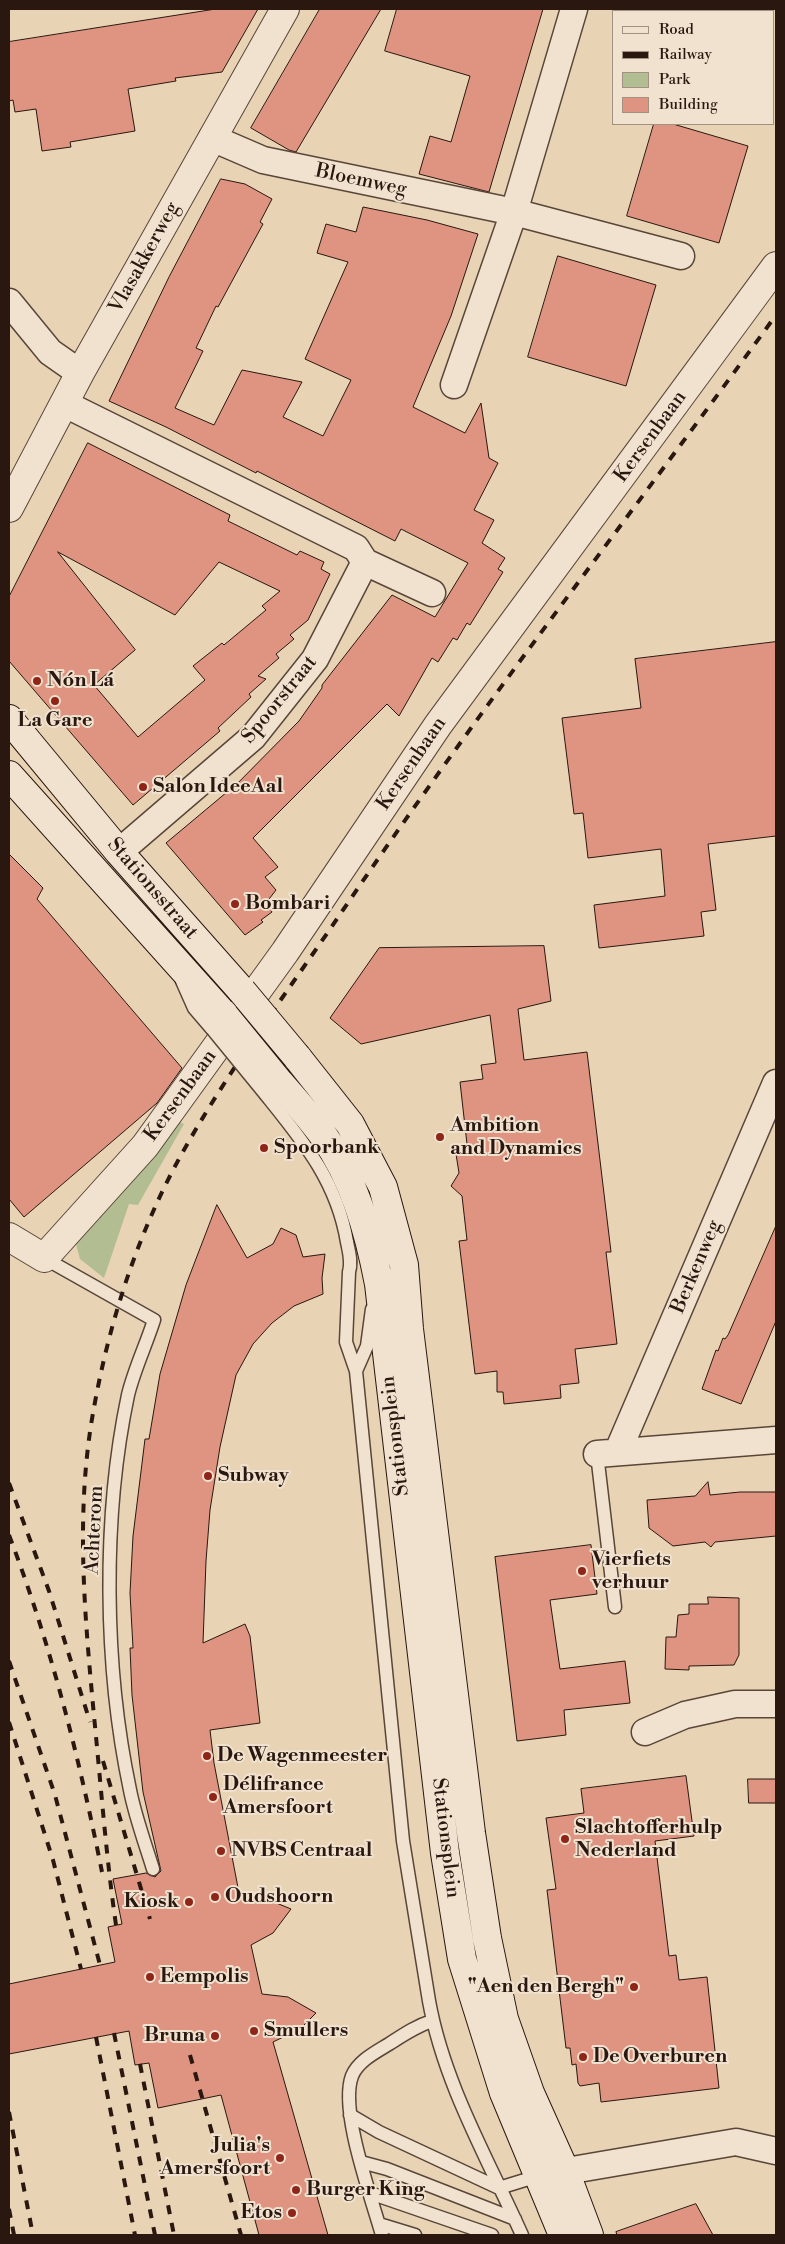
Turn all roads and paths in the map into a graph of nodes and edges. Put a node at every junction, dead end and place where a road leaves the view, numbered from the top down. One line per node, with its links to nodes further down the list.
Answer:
1 (285, 9): 3 (main road, Vlasakkerweg)
2 (574, 9): 4 (street)
3 (212, 138): 4 (street, Bloemweg); 8 (main road, Vlasakkerweg)
4 (514, 212): 5 (street, Bloemweg); 9 (street)
5 (681, 256)
6 (776, 266): 22 (main road, Kersenbaan)
7 (9, 302): 8 (street)
8 (80, 373): 10 (main road, Vlasakkerweg)
9 (454, 385)
10 (64, 404): 11 (main road, Vlasakkerweg); 12 (street)
11 (9, 508)
12 (365, 562): 13 (street); 16 (street, Spoorstraat)
13 (432, 593)
14 (9, 719): 16 (main road, Stationsstraat)
15 (9, 775): 19 (main road, Stationsstraat, bridge)
16 (119, 852): 17 (main road, Stationsstraat, bridge)
17 (297, 1057): 20 (main road, Stationsplein)
18 (776, 1083): 26 (street, Berkenweg)
19 (273, 1089): 23 (main road, Stationsplein); 24 (lane, Stationsplein)
20 (383, 1187): 23 (lane, Stationsplein); 35 (main road, Stationsplein)
21 (9, 1237): 22 (main road)
22 (44, 1258): 30 (lane, Achterom)
23 (376, 1269): 24 (lane, Stationsplein); 36 (main road, Stationsplein)
24 (356, 1371): 31 (lane, Stationsplein)
25 (776, 1440): 26 (street)
26 (607, 1452): 27 (lane)
27 (615, 1607)
28 (776, 1704): 29 (street)
29 (645, 1732)
30 (153, 1869)
31 (432, 2021): 32 (lane); 37 (lane, Stationsplein)
32 (350, 2115): 34 (lane); 37 (lane)
33 (776, 2151): 35 (street)
34 (361, 2162): 38 (lane); 39 (lane)
35 (565, 2171): 36 (street); 45 (main road, Stationsplein)
36 (538, 2176): 37 (lane); 44 (main road, Stationsplein)
37 (500, 2188): 39 (lane, Stationsplein)
38 (370, 2193): 40 (lane); 42 (lane)
39 (515, 2220): 43 (lane, Stationsplein)
40 (380, 2229): 41 (lane)
41 (415, 2235)
42 (492, 2235)
43 (522, 2235)
44 (563, 2235)
45 (589, 2235)

